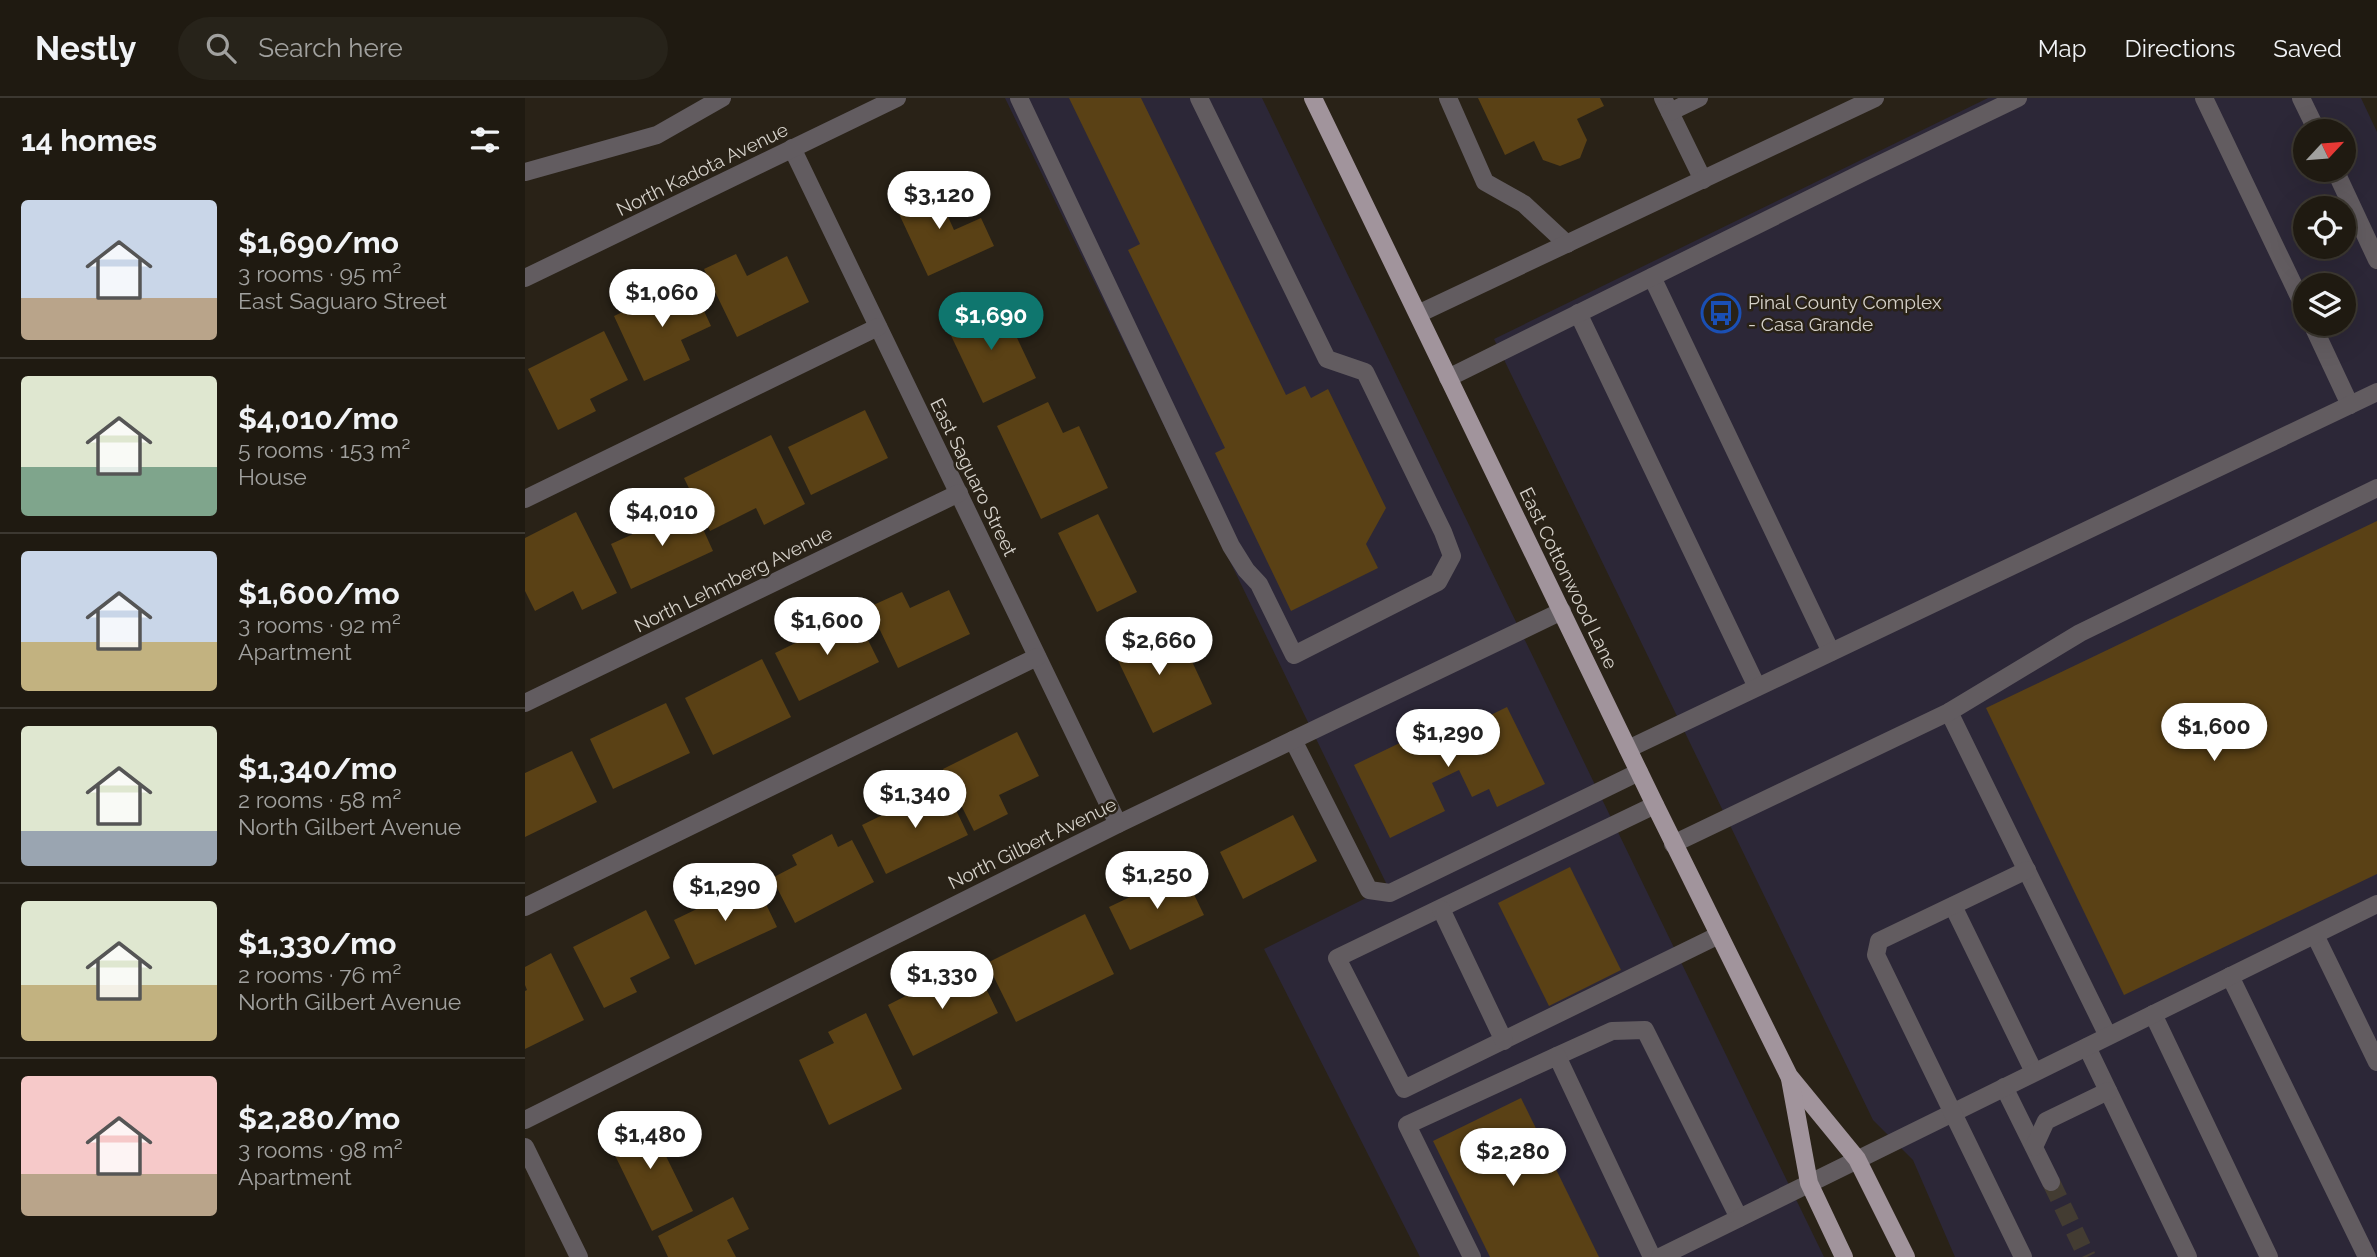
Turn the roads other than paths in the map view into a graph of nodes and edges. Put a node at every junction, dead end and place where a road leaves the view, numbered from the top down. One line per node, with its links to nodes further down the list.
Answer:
1 (722, 98): 15 (street)
2 (897, 98): 14 (street, North Kadota Avenue)
3 (1019, 98): 4 (street)
4 (1199, 98)
5 (1313, 98): 24 (main road, East Cottonwood Lane)
6 (1448, 98): 18 (street)
7 (1699, 98): 12 (street)
8 (1875, 98): 16 (street)
9 (2204, 98): 22 (street)
10 (2301, 98): 13 (street)
11 (2014, 99): 20 (street)
12 (1666, 105): 16 (street)
13 (2311, 119)
14 (792, 149): 21 (street, North Kadota Avenue); 25 (street, East Saguaro Street)
15 (525, 172)
16 (1703, 180): 18 (street)
17 (2341, 182): 19 (street)
18 (1567, 244): 24 (street)
19 (2377, 261)
20 (1652, 277): 23 (street); 34 (street)
21 (525, 278)
22 (2293, 284)
23 (1578, 313): 27 (street); 36 (street)
24 (1418, 314): 27 (main road, East Cottonwood Lane)
25 (879, 327): 31 (street, East Saguaro Street); 32 (street)
26 (2318, 336): 29 (street)
27 (1448, 378): 33 (main road, East Cottonwood Lane)
28 (2377, 392): 29 (street)
29 (2350, 405): 34 (street)
30 (2377, 488): 38 (street)
31 (958, 493): 35 (street, East Saguaro Street); 37 (street, North Lehmberg Avenue)
32 (525, 499)
33 (1562, 611): 39 (street, North Gilbert Avenue); 40 (main road, East Cottonwood Lane)
34 (1831, 652): 36 (street)
35 (1037, 657): 43 (street, East Saguaro Street); 48 (street)
36 (1757, 687): 40 (street)
37 (525, 703)
38 (1949, 712): 44 (street); 45 (street)
39 (1293, 740): 41 (street); 43 (street, North Gilbert Avenue)
40 (1628, 749): 41 (main road, East Cottonwood Lane)
41 (1639, 772): 42 (main road, East Cottonwood Lane)
42 (1655, 805): 44 (main road, East Cottonwood Lane); 49 (street)
43 (1118, 824): 64 (street, North Gilbert Avenue)
44 (1674, 844): 51 (main road, East Cottonwood Lane)
45 (2027, 870): 47 (street); 54 (street)
46 (2377, 904): 50 (street)
47 (1953, 906): 59 (street); 63 (street)
48 (525, 907)
49 (1441, 909): 55 (street); 55 (street)
50 (2315, 934): 52 (street); 58 (street)
51 (1719, 935): 55 (street); 60 (main road, East Cottonwood Lane)
52 (2230, 976): 53 (street); 80 (street)
53 (2153, 1014): 54 (street); 79 (street)
54 (2108, 1036): 56 (street)
55 (1504, 1041)
56 (2087, 1047): 59 (street); 62 (street)
57 (1557, 1056): 70 (street); 72 (street); 73 (street)
58 (2377, 1062)
59 (2034, 1072): 61 (street)
60 (1789, 1076): 67 (main road, East Cottonwood Lane); 69 (main road, East Cottonwood Lane)
61 (2004, 1087): 63 (street); 66 (street)
62 (2108, 1091): 66 (street); 78 (street)
63 (1952, 1113): 67 (street); 77 (street)
64 (525, 1120)
65 (525, 1147): 71 (street)
66 (2033, 1147): 68 (street)
67 (1857, 1159): 69 (street); 76 (main road, East Cottonwood Lane)
68 (2051, 1182)
69 (1809, 1183): 70 (street); 75 (main road, East Cottonwood Lane)
70 (1739, 1218): 74 (street)
71 (579, 1257)
72 (1472, 1257)
73 (1652, 1257)
74 (1660, 1257)
75 (1844, 1257)
76 (1906, 1257)
77 (2023, 1257)
78 (2188, 1257)
79 (2269, 1257)
80 (2367, 1257)

